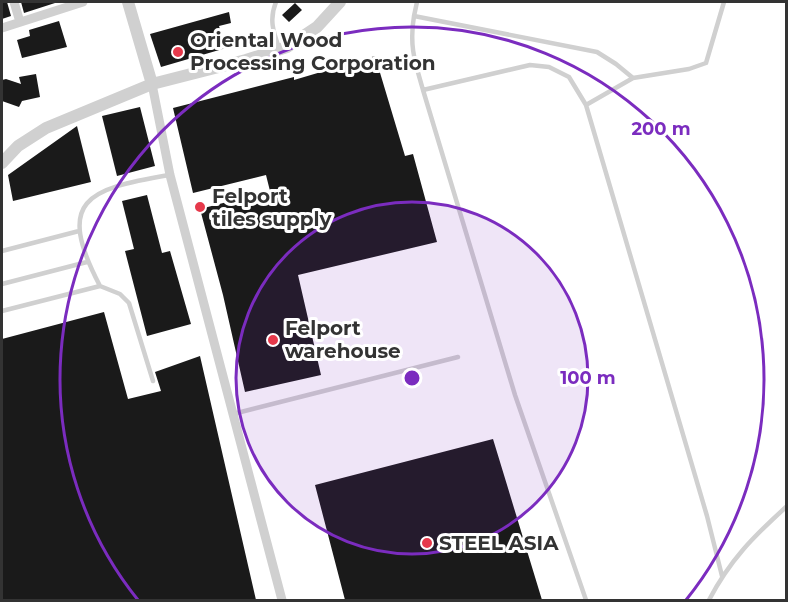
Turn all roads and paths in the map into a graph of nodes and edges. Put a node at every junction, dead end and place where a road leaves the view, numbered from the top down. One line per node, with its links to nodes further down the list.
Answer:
1 (14, 2): 10 (street)
2 (83, 2): 8 (street)
3 (128, 2): 14 (street)
4 (276, 2): 12 (lane)
5 (340, 2): 12 (street)
6 (417, 2): 9 (lane)
7 (724, 2): 13 (lane)
8 (70, 3): 10 (street)
9 (414, 16): 13 (lane); 15 (lane)
10 (20, 22): 11 (street)
11 (2, 28)
12 (279, 51): 14 (street)
13 (633, 78): 16 (lane)
14 (152, 84): 17 (street); 18 (street)
15 (423, 90): 16 (lane); 31 (lane)
16 (586, 105): 29 (lane)
17 (2, 163)
18 (170, 175): 19 (lane); 27 (street)
19 (79, 231): 20 (lane); 21 (lane)
20 (2, 251)
21 (87, 262): 22 (lane); 23 (lane)
22 (2, 284)
23 (100, 286): 24 (lane); 26 (lane)
24 (2, 311)
25 (458, 357): 27 (lane)
26 (153, 381)
27 (233, 414): 30 (street)
28 (786, 507): 29 (lane)
29 (722, 576): 32 (lane)
30 (282, 600)
31 (586, 600)
32 (709, 600)

